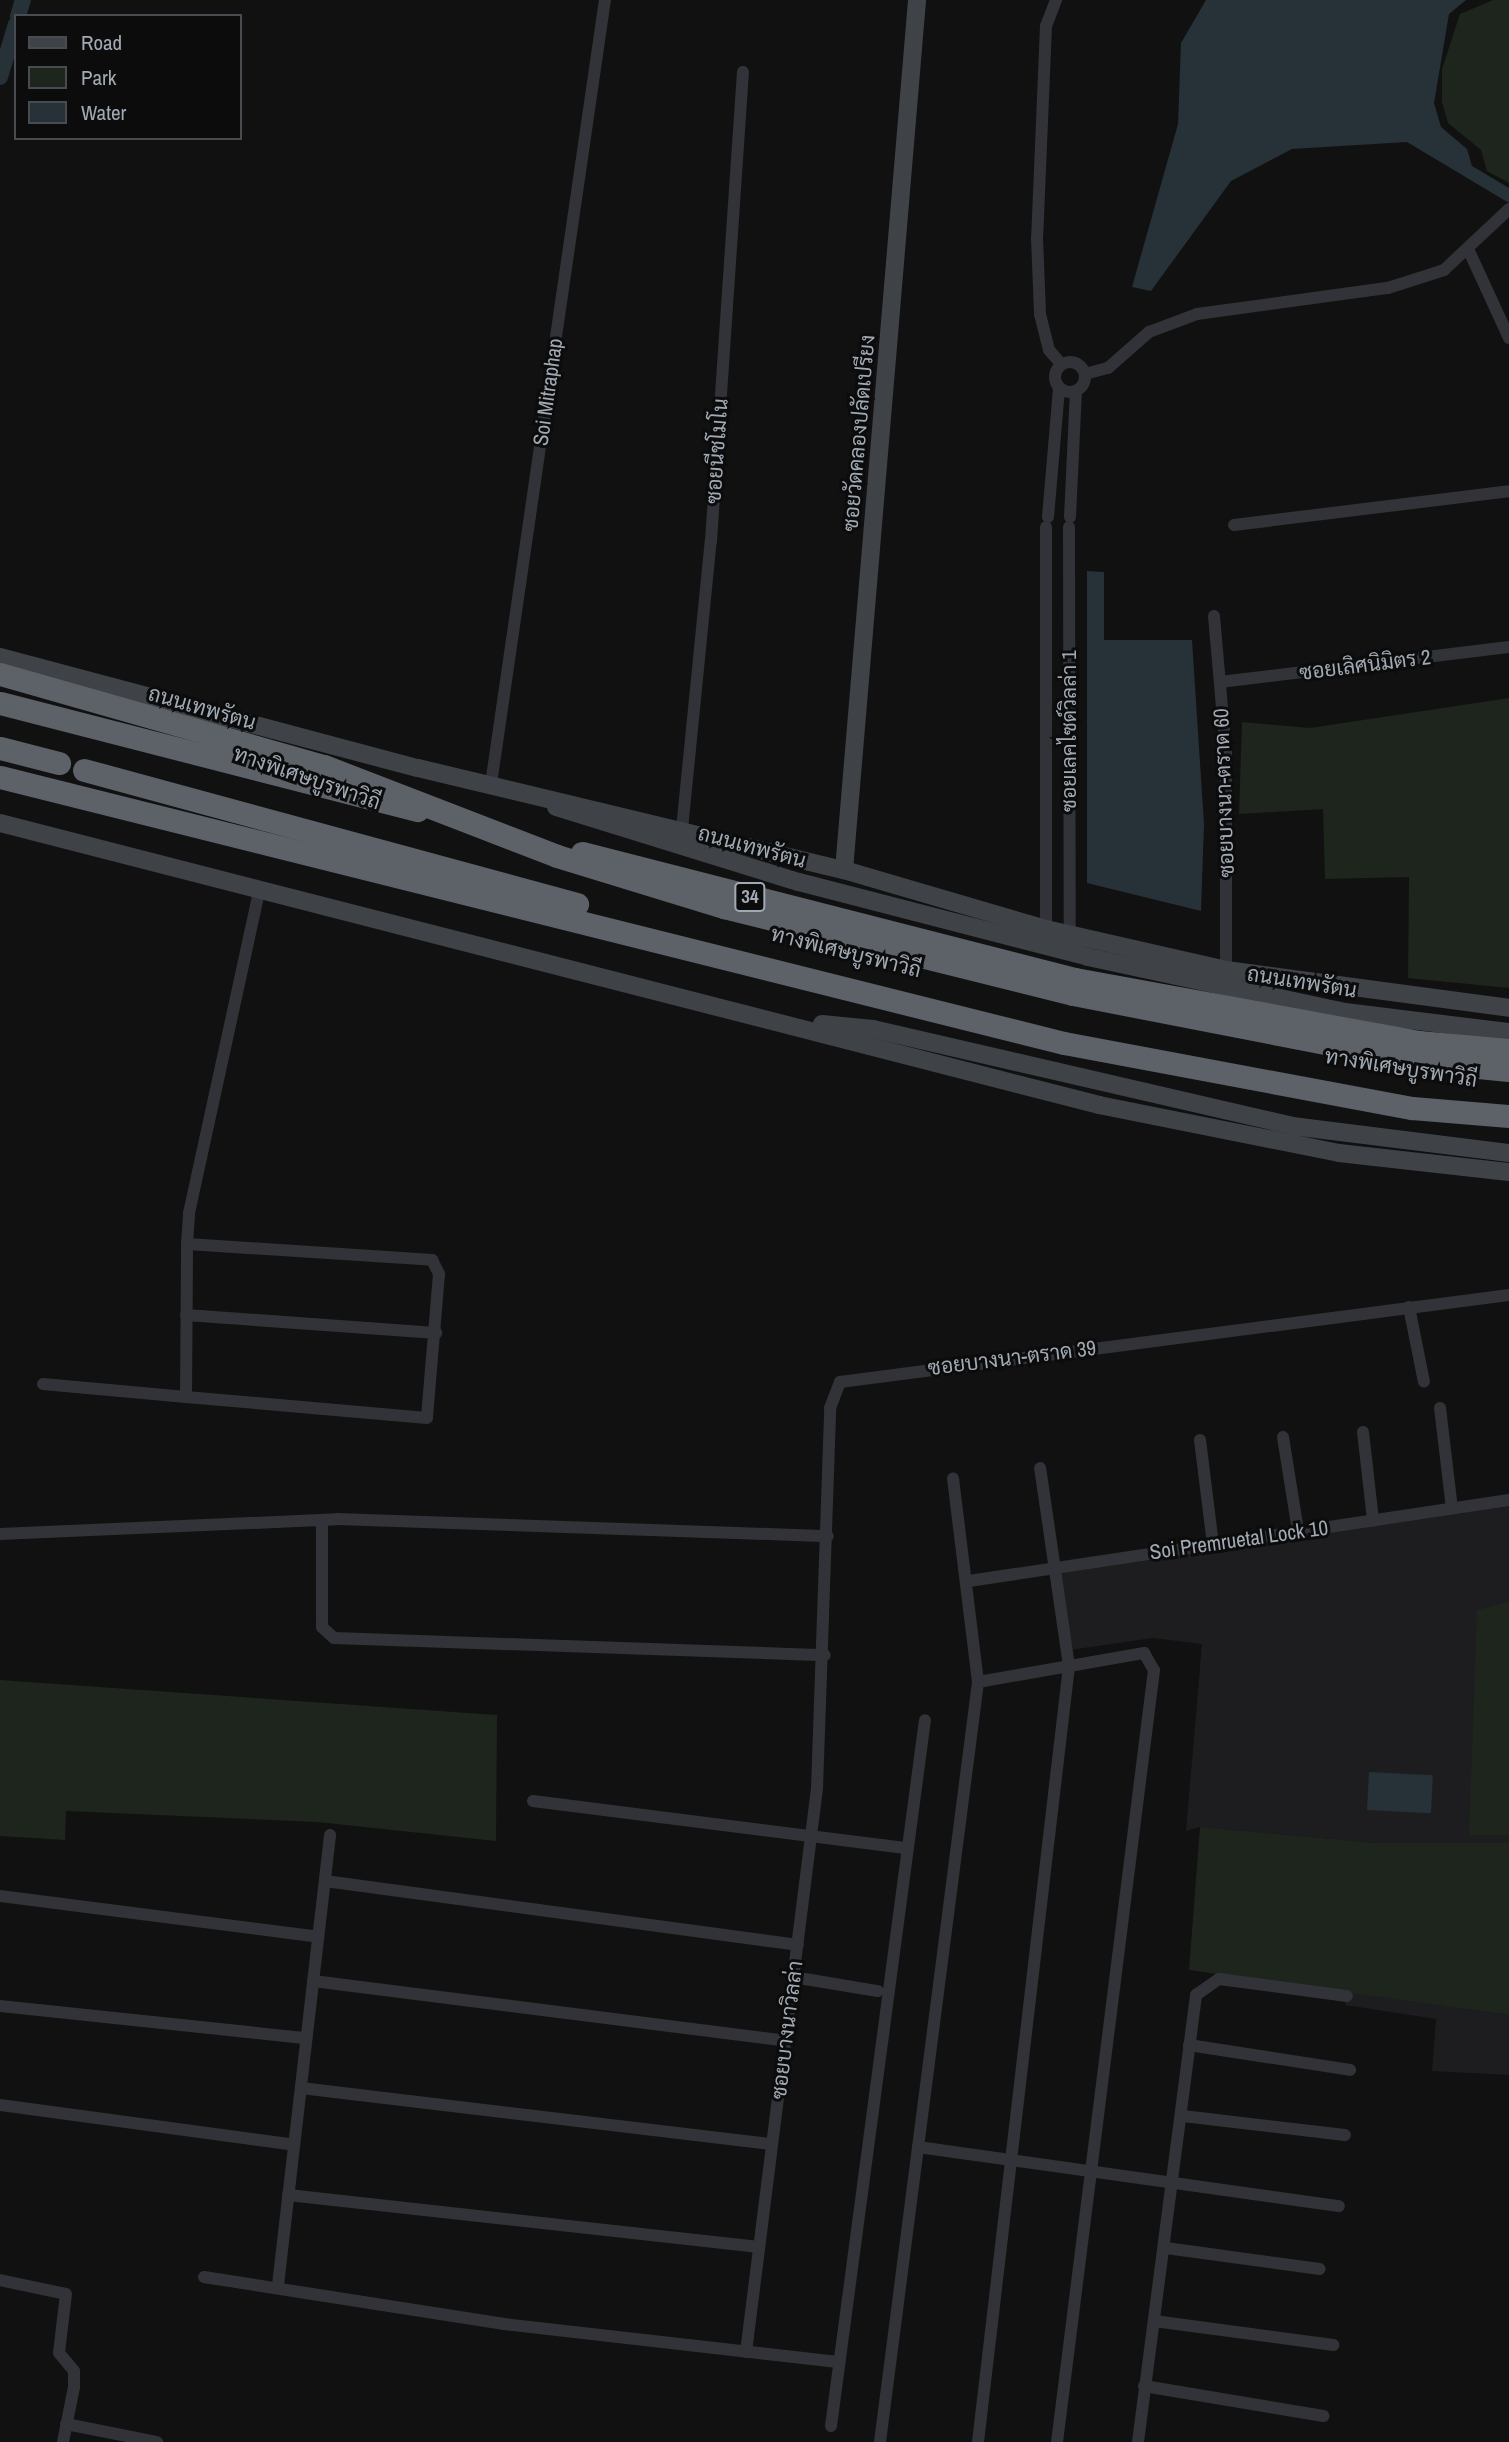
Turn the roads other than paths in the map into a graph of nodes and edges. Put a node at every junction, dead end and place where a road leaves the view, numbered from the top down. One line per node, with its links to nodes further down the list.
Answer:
1 (605, 0): 27 (street, Soi Mitraphap)
2 (917, 0): 31 (main road, ซอยวัดคลองปลัดเปรียง)
3 (1056, 0): 8 (street)
4 (743, 72): 30 (street, ซอยนีชโมโน)
5 (1508, 210): 6 (street)
6 (1469, 251): 7 (street); 9 (street)
7 (1509, 338)
8 (1061, 365): 9 (street); 10 (street, ซอยเลคไซด์วิลล่า 1)
9 (1085, 374): 11 (street, ซอยเลคไซด์วิลล่า 1)
10 (1059, 388): 11 (street); 13 (street, ซอยเลคไซด์วิลล่า 1)
11 (1076, 392): 14 (street, ซอยเลคไซด์วิลล่า 1)
12 (1509, 491): 15 (street)
13 (1049, 498): 14 (street); 33 (street, ซอยเลคไซด์วิลล่า 1)
14 (1071, 501): 34 (street, ซอยเลคไซด์วิลล่า 1)
15 (1234, 525)
16 (1214, 616): 20 (street, ซอยบางนา-ตราด 60)
17 (1509, 647): 20 (street, ซอยเลิศนิมิตร 2)
18 (0, 657): 27 (main road, ถนนเทพรัตน / 34)
19 (0, 674): 40 (highway, bridge)
20 (1220, 682): 35 (street, ซอยบางนา-ตราด 60)
21 (0, 690): 41 (highway, ทางพิเศษบูรพาวิถี)
22 (0, 703): 39 (highway, ถนนเทพรัตน / 34)
23 (0, 748): 24 (highway)
24 (59, 763)
25 (84, 770): 42 (highway, ทางพิเศษบูรพาวิถี)
26 (0, 777): 43 (highway)
27 (491, 784): 28 (main road, ถนนเทพรัตน / 34)
28 (524, 792): 30 (main road, ถนนเทพรัตน / 34); 38 (main road)
29 (0, 823): 32 (main road)
30 (682, 829): 31 (main road, ถนนเทพรัตน / 34)
31 (845, 870): 33 (main road, ถนนเทพรัตน / 34)
32 (259, 892): 37 (main road); 46 (street)
33 (1046, 929): 34 (main road, ถนนเทพรัตน / 34)
34 (1070, 934): 35 (main road, ถนนเทพรัตน / 34)
35 (1226, 970): 36 (main road, ถนนเทพรัตน / 34)
36 (1509, 1008)
37 (763, 1018): 44 (main road); 45 (main road)
38 (1509, 1032)
39 (1509, 1050)
40 (1509, 1070)
41 (1509, 1083)
42 (1509, 1106)
43 (1509, 1116)
44 (1509, 1153)
45 (1509, 1172)
46 (187, 1244): 49 (street); 50 (street)
47 (1509, 1295): 48 (street, ซอยบางนา-ตราด 39)
48 (1409, 1307): 51 (street); 66 (street, ซอยบางนา-ตราด 39)
49 (186, 1315): 50 (street); 53 (street)
50 (436, 1333): 53 (street)
51 (1424, 1381)
52 (43, 1384): 53 (street)
53 (186, 1397)
54 (1440, 1408): 61 (street)
55 (1363, 1432): 63 (street)
56 (1283, 1437): 64 (street)
57 (1200, 1440): 67 (street)
58 (1040, 1468): 68 (street)
59 (953, 1479): 69 (street)
60 (1509, 1500): 61 (street, Soi Premruetal Lock 10)
61 (1452, 1508): 63 (street, Soi Premruetal Lock 10)
62 (322, 1520): 65 (street); 66 (street); 70 (street)
63 (1373, 1520): 64 (street, Soi Premruetal Lock 10)
64 (1298, 1531): 67 (street, Soi Premruetal Lock 10)
65 (0, 1534)
66 (828, 1536): 70 (street, ซอยบางนา-ตราด 39)
67 (1213, 1544): 68 (street, Soi Premruetal Lock 10)
68 (1056, 1568): 69 (street, Soi Premruetal Lock 10); 71 (street)
69 (969, 1581): 72 (street)
70 (825, 1655): 73 (street, ซอยบางนา-ตราด 39)
71 (1069, 1666): 72 (street); 99 (street); 100 (street)
72 (978, 1682): 98 (street)
73 (821, 1707): 77 (street, ซอยบางนาวิลล่า)
74 (925, 1720): 78 (street)
75 (533, 1801): 77 (street)
76 (330, 1835): 79 (street)
77 (811, 1836): 78 (street); 82 (street, ซอยบางนาวิลล่า)
78 (905, 1848): 113 (street)
79 (325, 1881): 81 (street); 82 (street)
80 (0, 1896): 81 (street)
81 (318, 1937): 84 (street)
82 (798, 1945): 83 (street, ซอยบางนาวิลล่า)
83 (793, 1977): 85 (street); 89 (street, ซอยบางนาวิลล่า)
84 (313, 1980): 88 (street); 89 (street)
85 (878, 1991)
86 (1347, 1996): 90 (street)
87 (0, 2006): 88 (street)
88 (306, 2038): 92 (street)
89 (785, 2041): 96 (street, ซอยบางนาวิลล่า)
90 (1189, 2045): 91 (street); 94 (street)
91 (1350, 2070)
92 (301, 2088): 96 (street); 97 (street)
93 (0, 2105): 97 (street)
94 (1183, 2116): 95 (street); 101 (street)
95 (1345, 2135)
96 (772, 2144): 104 (street, ซอยบางนาวิลล่า)
97 (294, 2145): 102 (street)
98 (918, 2147): 99 (street); 120 (street)
99 (1009, 2160): 100 (street); 121 (street)
100 (1090, 2173): 101 (street); 122 (street)
101 (1172, 2185): 103 (street); 105 (street)
102 (288, 2194): 104 (street); 109 (street)
103 (1339, 2206)
104 (759, 2246): 112 (street, ซอยบางนาวิลล่า)
105 (1166, 2248): 106 (street); 110 (street)
106 (1320, 2269)
107 (204, 2277): 109 (street)
108 (0, 2280): 116 (street)
109 (278, 2285): 112 (street)
110 (1154, 2321): 111 (street); 114 (street)
111 (1333, 2345)
112 (746, 2352): 113 (street)
113 (838, 2362): 117 (street)
114 (1144, 2386): 115 (street); 123 (street)
115 (1324, 2416)
116 (66, 2424): 118 (street); 119 (street)
117 (831, 2426)
118 (150, 2441)
119 (63, 2442)
120 (880, 2442)
121 (978, 2442)
122 (1058, 2442)
123 (1138, 2442)

